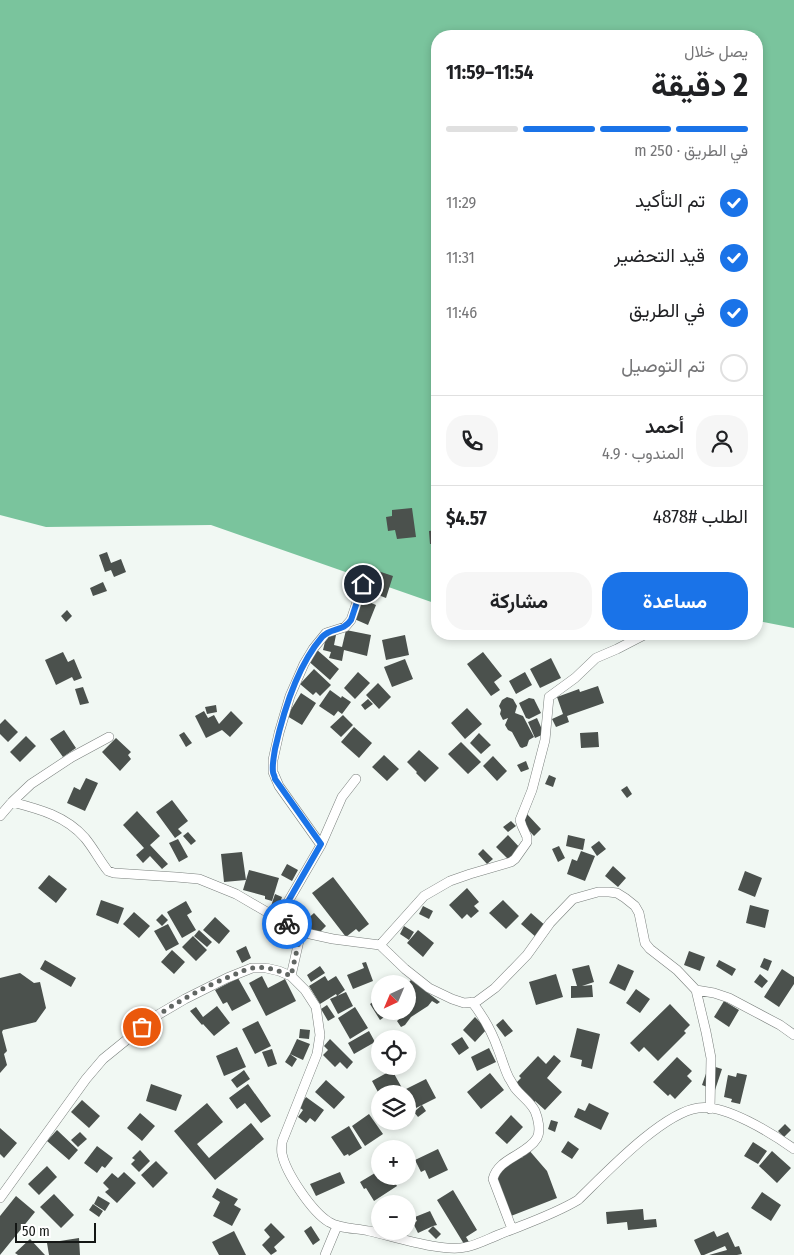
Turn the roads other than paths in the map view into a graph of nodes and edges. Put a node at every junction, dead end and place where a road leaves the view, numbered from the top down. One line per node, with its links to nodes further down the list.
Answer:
1 (363, 584): 7 (street)
2 (634, 640): 10 (street)
3 (109, 737): 5 (street)
4 (356, 779): 7 (street)
5 (12, 802): 6 (street); 8 (street)
6 (0, 816)
7 (321, 844): 8 (street)
8 (278, 919): 9 (street)
9 (301, 932): 10 (street); 11 (street)
10 (380, 945): 13 (street)
11 (291, 976): 17 (street); 18 (street)
12 (696, 990): 13 (street); 14 (street); 15 (street)
13 (472, 1002): 19 (street)
14 (794, 1034)
15 (710, 1108): 16 (street); 19 (street)
16 (794, 1150)
17 (0, 1198)
18 (337, 1226): 19 (street); 20 (street)
19 (512, 1229)
20 (325, 1255)

